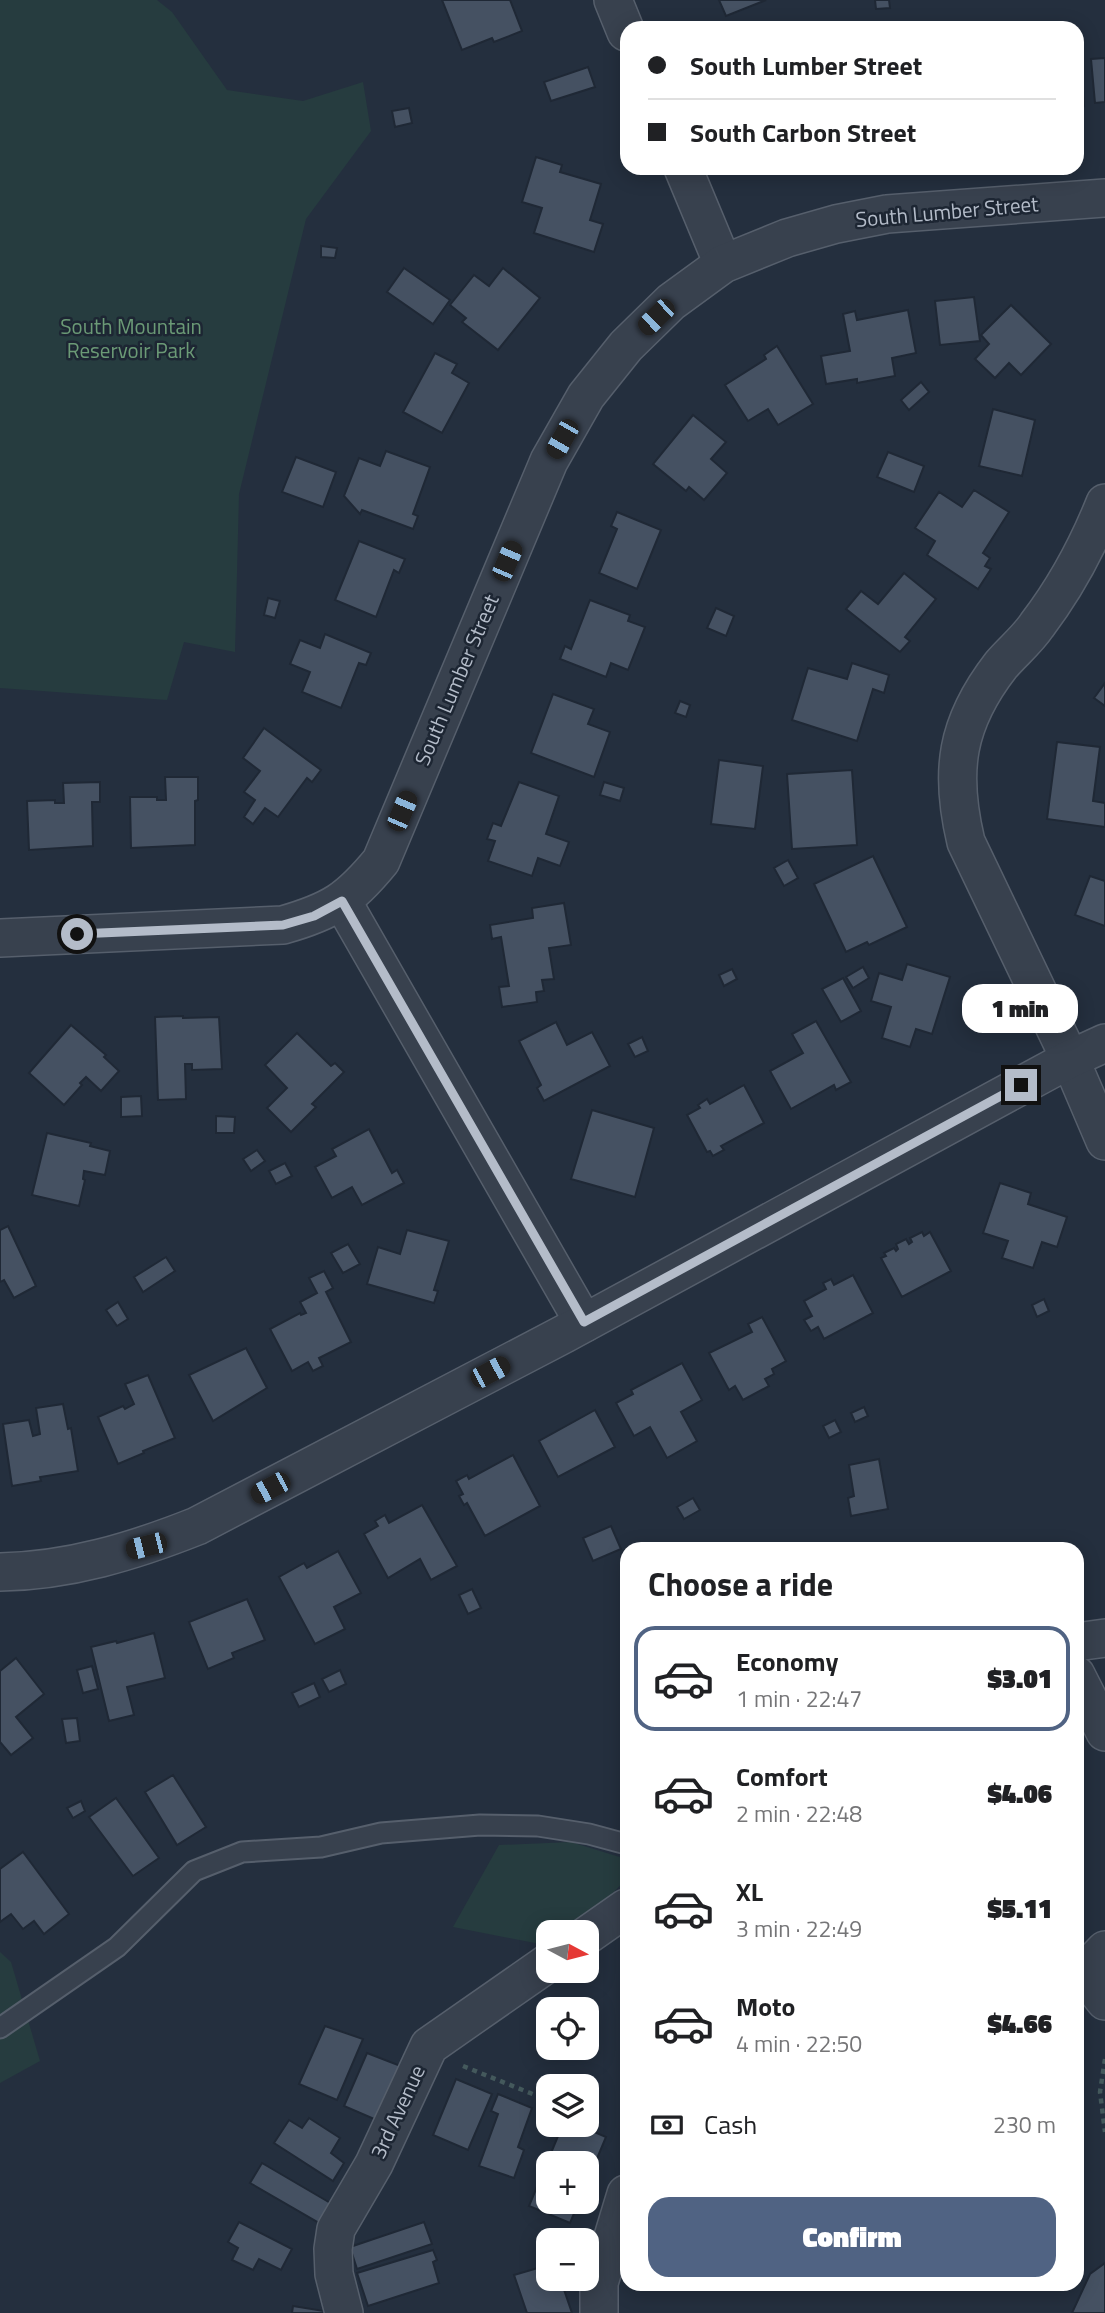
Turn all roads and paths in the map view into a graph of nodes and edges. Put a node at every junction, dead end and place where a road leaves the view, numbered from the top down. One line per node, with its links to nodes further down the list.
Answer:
1 (613, 0): 2 (street)
2 (622, 21)
3 (686, 175): 5 (street)
4 (1105, 198): 5 (street, South Lumber Street)
5 (723, 264): 7 (street, South Lumber Street)
6 (1105, 503): 10 (street)
7 (342, 901): 8 (street, South Lumber Street); 12 (street)
8 (0, 938)
9 (1105, 1043): 10 (street)
10 (1070, 1059): 11 (street); 12 (street)
11 (1105, 1141)
12 (584, 1322): 13 (street)
13 (0, 1572)
14 (1105, 1638): 15 (street)
15 (1084, 1642)
16 (1084, 1691): 17 (street)
17 (1105, 1732)
18 (620, 1842): 24 (lane)
19 (620, 1912): 20 (street)
20 (599, 1927)
21 (1088, 1965): 23 (street)
22 (536, 1971): 25 (street, 3rd Avenue)
23 (1105, 2001)
24 (0, 2028)
25 (429, 2046): 27 (path); 30 (street, 3rd Avenue)
26 (1105, 2059): 28 (path)
27 (536, 2095)
28 (1105, 2132)
29 (620, 2214): 31 (street)
30 (344, 2313)
31 (599, 2313)

